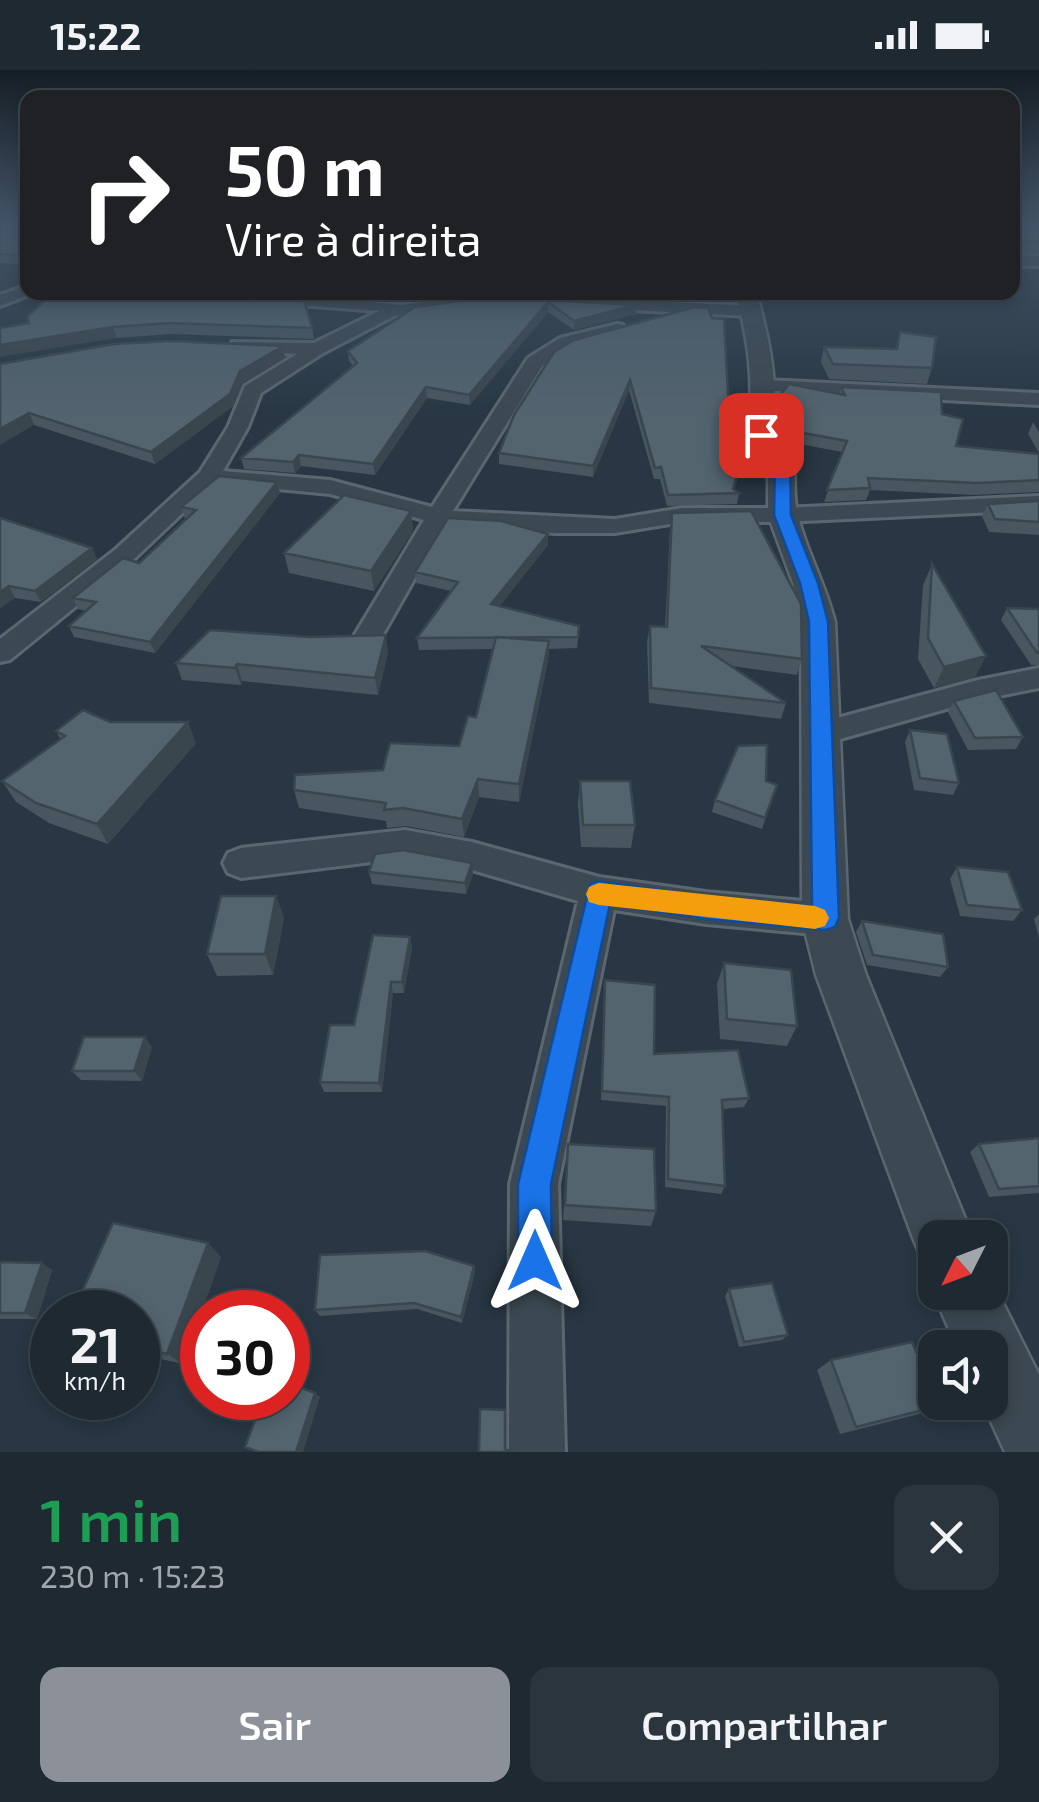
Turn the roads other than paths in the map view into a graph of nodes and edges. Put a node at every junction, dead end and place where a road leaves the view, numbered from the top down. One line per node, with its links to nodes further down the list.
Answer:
1 (291, 300): 5 (street)
2 (429, 300): 5 (street)
3 (562, 300): 6 (street)
4 (748, 302): 6 (street); 9 (street)
5 (404, 308): 8 (street)
6 (692, 308): 14 (street)
7 (208, 345): 8 (street)
8 (317, 349): 11 (street)
9 (765, 386): 10 (street); 13 (street)
10 (1039, 398)
11 (208, 476): 14 (street); 16 (street)
12 (1039, 503): 13 (street)
13 (782, 515): 14 (street); 18 (street)
14 (439, 517): 15 (street)
15 (368, 636)
16 (0, 653)
17 (1039, 678): 18 (street)
18 (819, 734): 21 (street)
19 (241, 862): 20 (street)
20 (599, 892): 21 (street); 25 (street)
21 (825, 918): 22 (street)
22 (935, 1220)
23 (973, 1310): 24 (street)
24 (1039, 1448)
25 (537, 1452)

